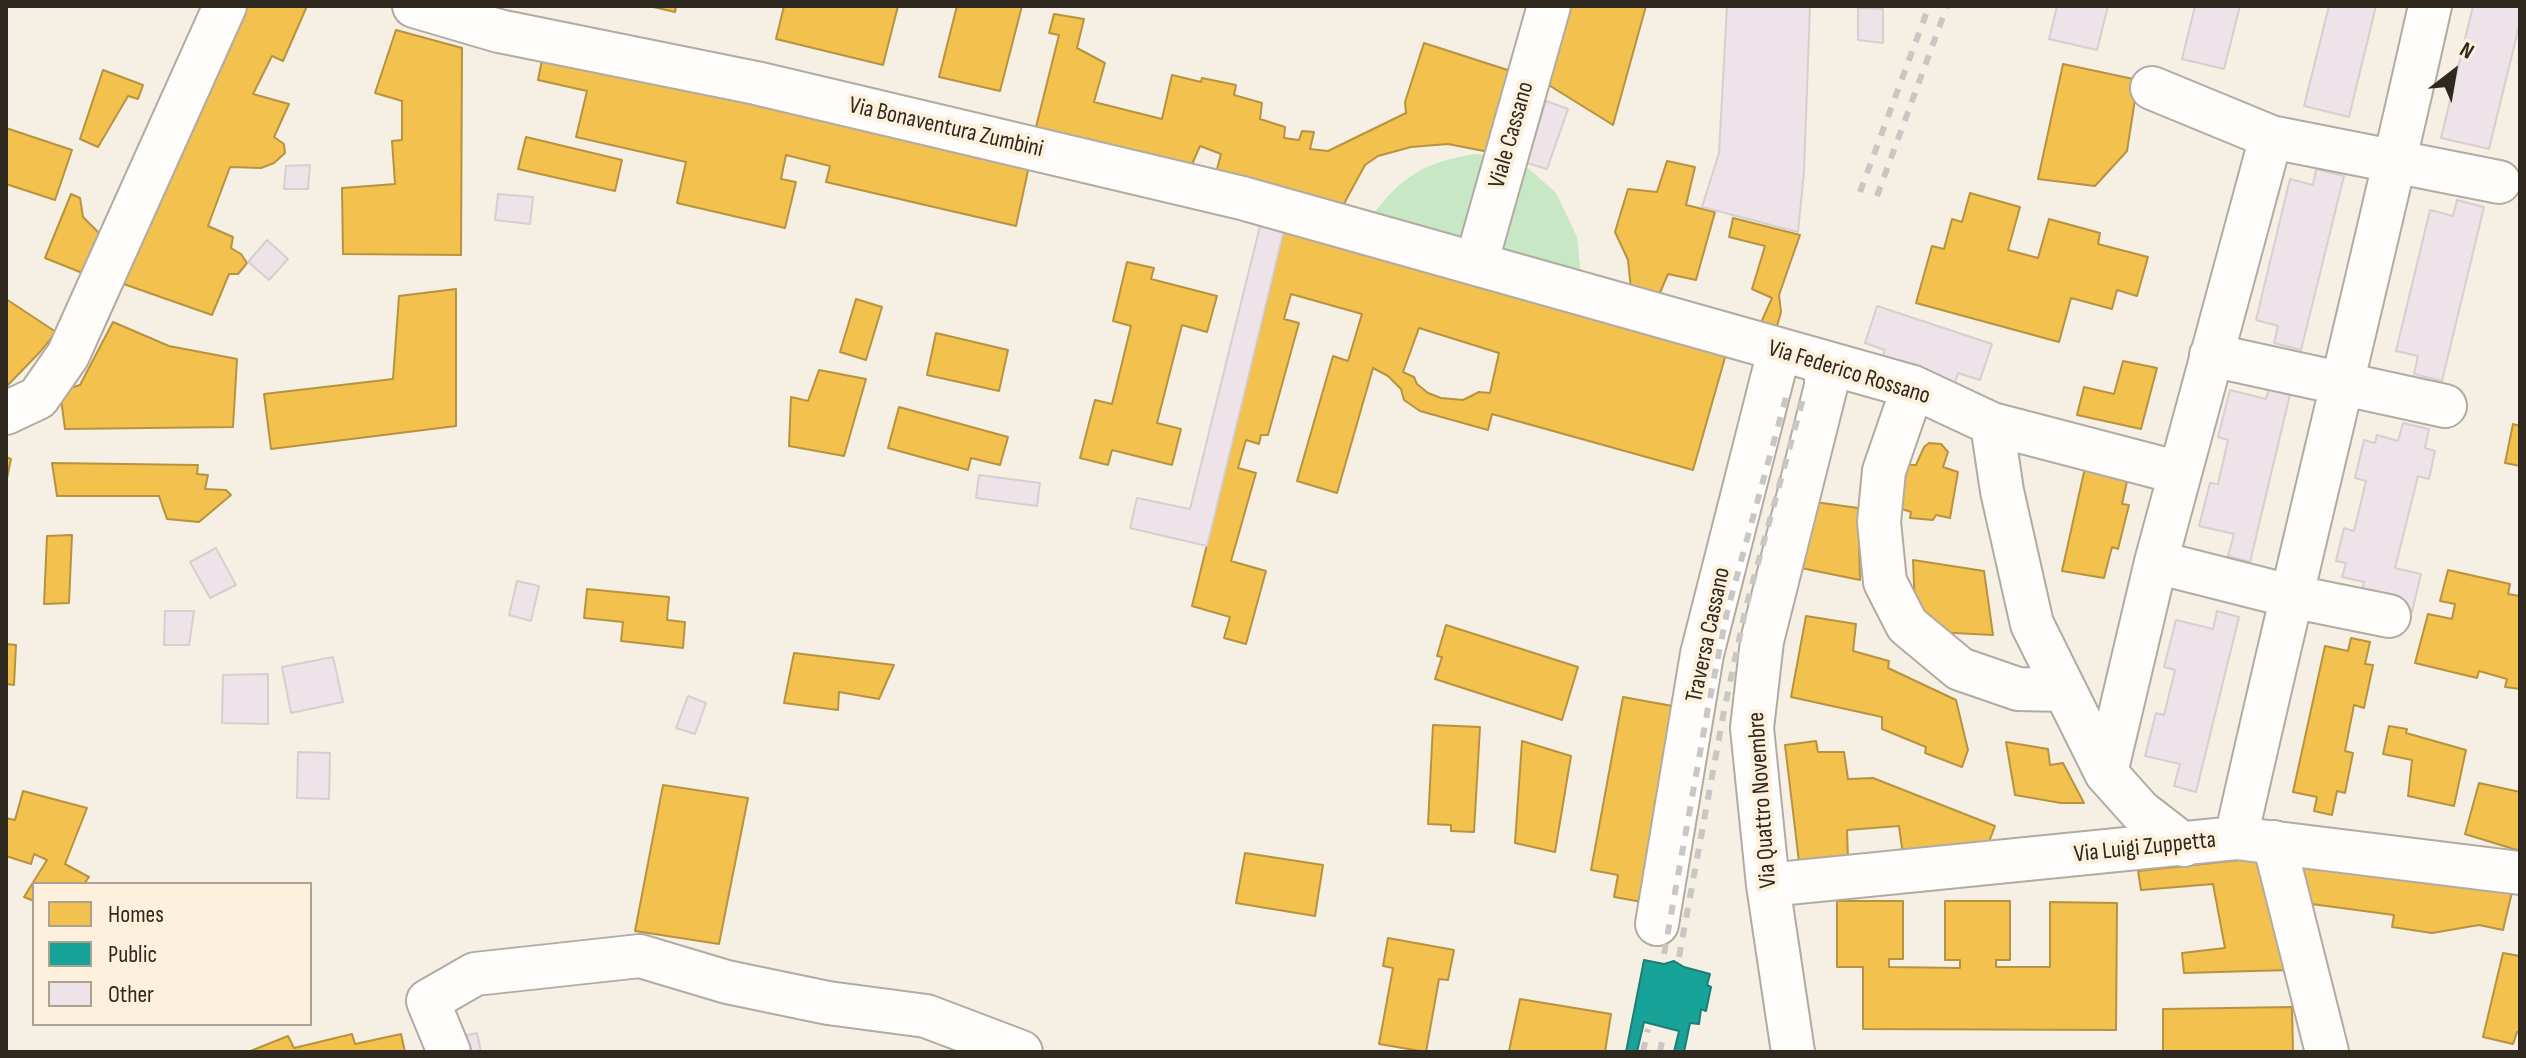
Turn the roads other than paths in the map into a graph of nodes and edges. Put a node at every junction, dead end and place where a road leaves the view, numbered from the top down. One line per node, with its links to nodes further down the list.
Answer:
1 (225, 6): 16 (street)
2 (414, 6): 9 (street, Via Bonaventura Zumbini)
3 (1549, 6): 9 (street, Viale Cassano)
4 (2430, 6): 7 (street)
5 (2152, 88): 6 (street)
6 (2271, 137): 7 (street); 11 (street)
7 (2395, 160): 8 (street); 13 (street)
8 (2499, 182)
9 (1476, 264): 10 (street, Via Federico Rossano)
10 (1779, 351): 12 (street, Via Federico Rossano); 28 (street, Traversa Cassano)
11 (2211, 355): 13 (street); 18 (street)
12 (1826, 363): 14 (street, Via Federico Rossano); 27 (street, Via Quattro Novembre)
13 (2343, 383): 15 (street); 20 (street)
14 (1913, 387): 17 (street, Via Federico Rossano); 22 (street)
15 (2445, 406)
16 (6, 413)
17 (1992, 424): 18 (street, Via Federico Rossano); 22 (street)
18 (2180, 473): 19 (street)
19 (2156, 562): 20 (street); 23 (street)
20 (2290, 596): 21 (street); 24 (street)
21 (2389, 616)
22 (2064, 690): 23 (street)
23 (2106, 773): 25 (street)
24 (2255, 840): 25 (street, Via Luigi Zuppetta); 26 (street, Via Luigi Zuppetta); 32 (street)
25 (2184, 845): 27 (street, Via Luigi Zuppetta)
26 (2520, 873)
27 (1768, 885): 31 (street, Via Quattro Novembre)
28 (1657, 924)
29 (449, 1052): 30 (street)
30 (1021, 1052)
31 (1793, 1052)
32 (2327, 1052)

